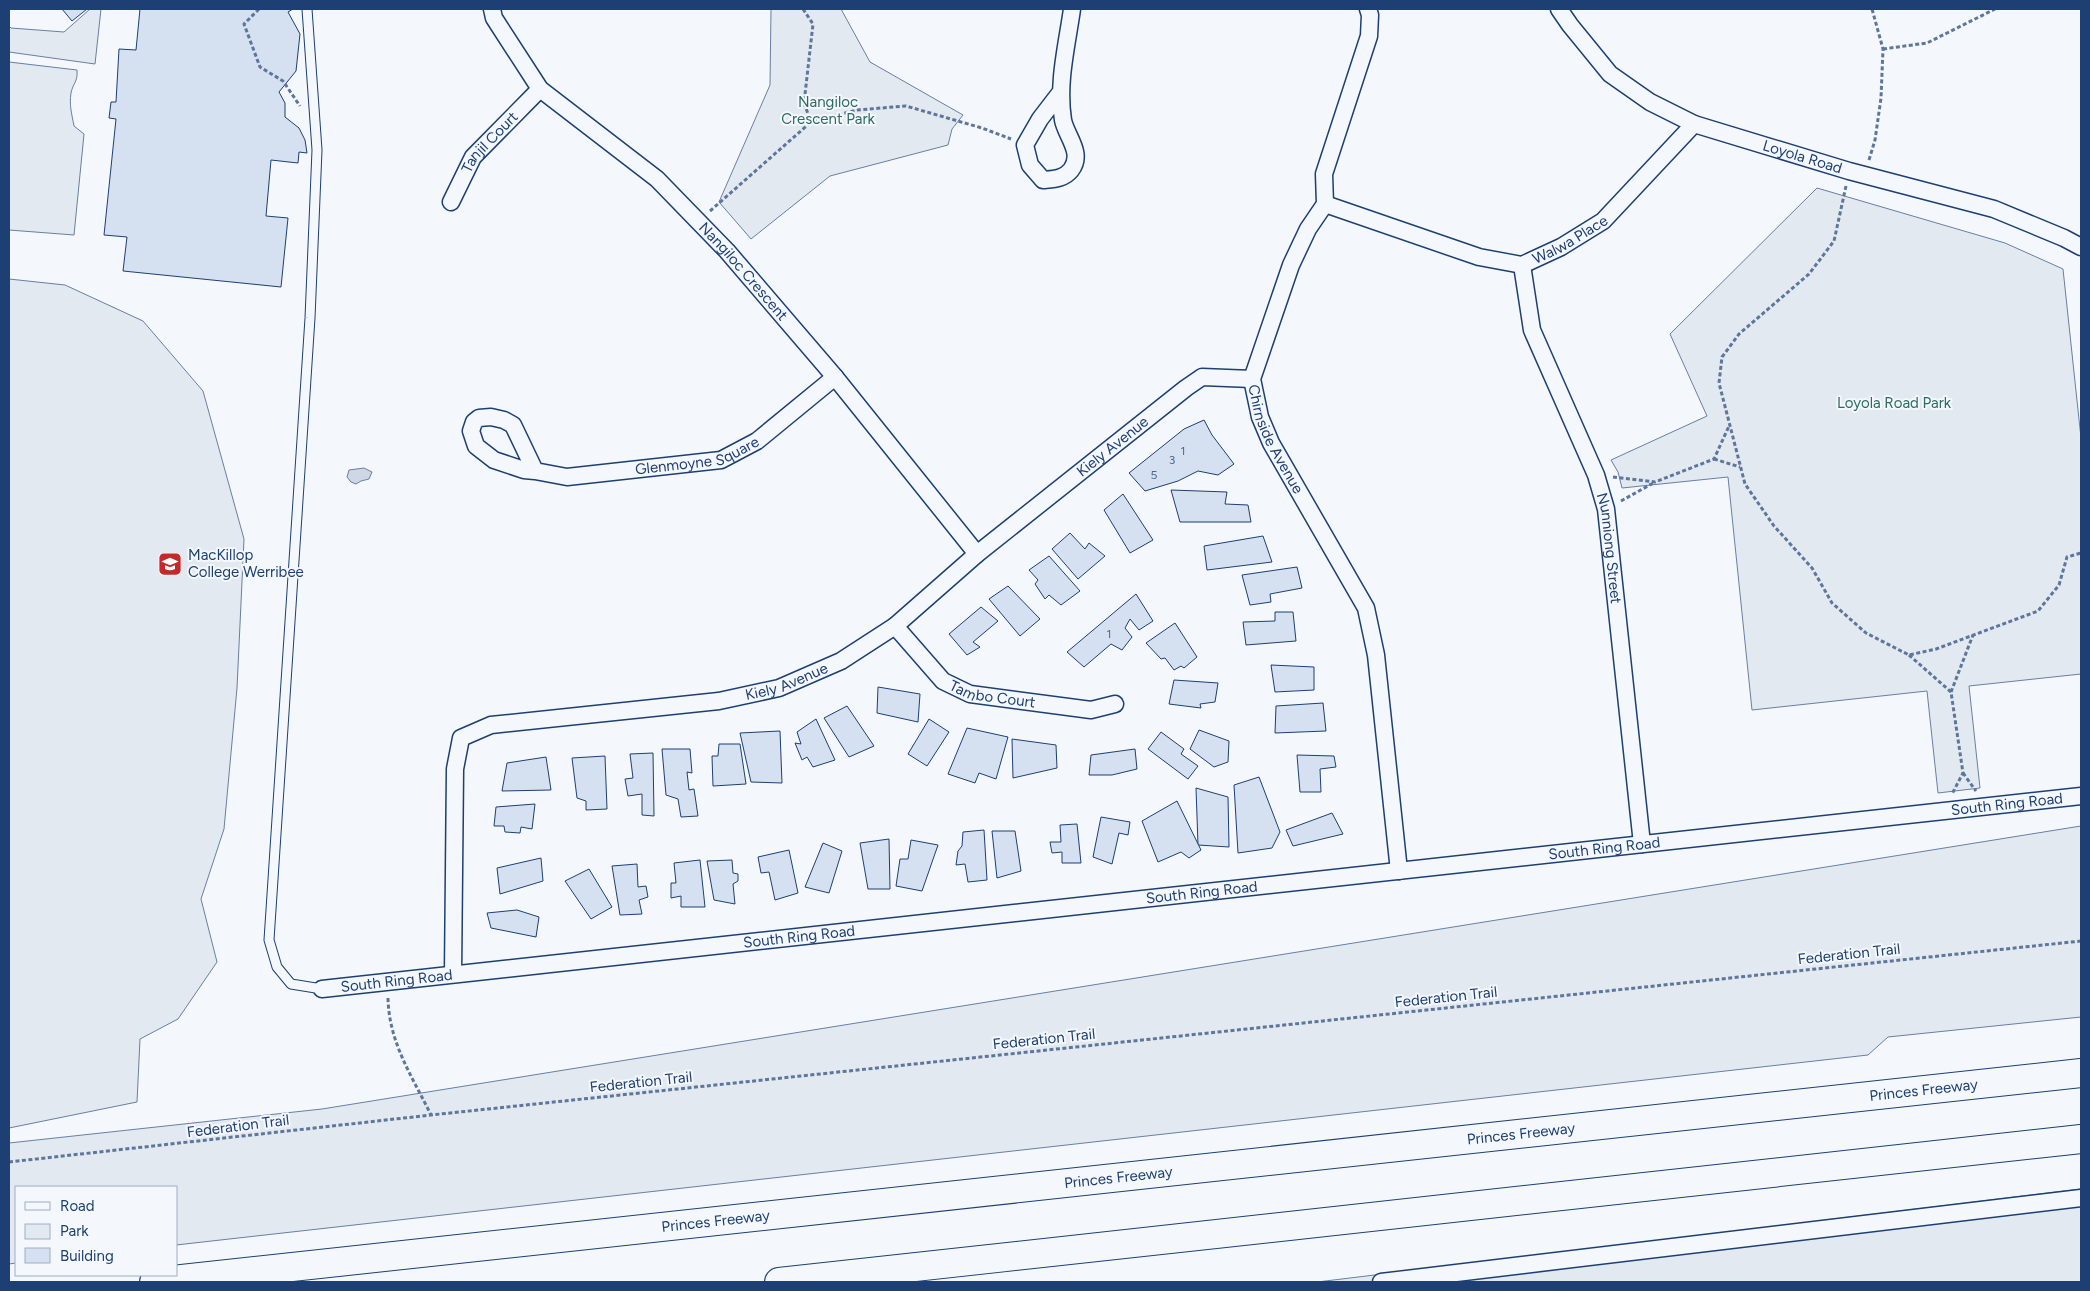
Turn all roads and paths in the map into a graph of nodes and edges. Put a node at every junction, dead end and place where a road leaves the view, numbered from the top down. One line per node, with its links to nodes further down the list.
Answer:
1 (259, 9): 15 (path)
2 (307, 9): 15 (lane)
3 (492, 9): 11 (street, Nangiloc Crescent)
4 (803, 9): 13 (path)
5 (1072, 9): 12 (street)
6 (1368, 9): 20 (street)
7 (1559, 9): 14 (street, Loyola Road)
8 (1872, 9): 10 (path)
9 (1995, 9): 10 (path)
10 (1883, 49): 18 (path)
11 (540, 89): 19 (street, Tanjil Court); 21 (street, Nangiloc Crescent)
12 (1060, 93): 16 (street); 16 (street)
13 (811, 122): 16 (path); 21 (path)
14 (1694, 124): 17 (street, Loyola Road); 23 (street, Walwa Place)
15 (315, 129): 47 (lane)
16 (1025, 145)
17 (1849, 171): 18 (street, Loyola Road); 26 (path)
18 (1865, 175): 22 (street, Loyola Road)
19 (451, 202)
20 (1325, 204): 23 (street, Walwa Place); 25 (street, Chirnside Avenue)
21 (699, 221): 24 (street, Nangiloc Crescent)
22 (2081, 247)
23 (1522, 265): 30 (street, Nunniong Street)
24 (835, 377): 29 (street, Glenmoyne Square); 34 (street, Nangiloc Crescent)
25 (1252, 379): 34 (street, Kiely Avenue); 43 (street, Chirnside Avenue)
26 (1729, 426): 27 (path); 28 (path)
27 (1714, 459): 28 (path); 31 (path)
28 (1740, 468): 37 (path)
29 (535, 472)
30 (1596, 475): 31 (path); 32 (street, Nunniong Street)
31 (1655, 482): 32 (path)
32 (1606, 509): 42 (street, Nunniong Street)
33 (2081, 553): 36 (path)
34 (977, 554): 35 (street, Kiely Avenue)
35 (895, 626): 39 (street, Tambo Court); 45 (street, Kiely Avenue)
36 (1973, 635): 37 (path); 38 (path)
37 (1909, 655): 38 (path)
38 (1951, 692): 41 (path)
39 (1115, 704)
40 (2081, 796): 41 (street, South Ring Road)
41 (1942, 812): 42 (street, South Ring Road)
42 (1642, 844): 43 (street, South Ring Road)
43 (1399, 871): 45 (street, South Ring Road)
44 (2081, 941): 51 (path, Federation Trail)
45 (453, 974): 46 (street, South Ring Road)
46 (388, 982): 47 (street, South Ring Road); 51 (path)
47 (322, 989)
48 (2081, 1066): 50 (highway)
49 (2081, 1073): 50 (highway, Princes Freeway)
50 (2015, 1080): 55 (highway, Princes Freeway)
51 (431, 1115): 53 (path, Federation Trail)
52 (2081, 1139): 56 (highway)
53 (9, 1162)
54 (2081, 1198): 57 (street)
55 (154, 1282)
56 (779, 1282)
57 (1381, 1282)

